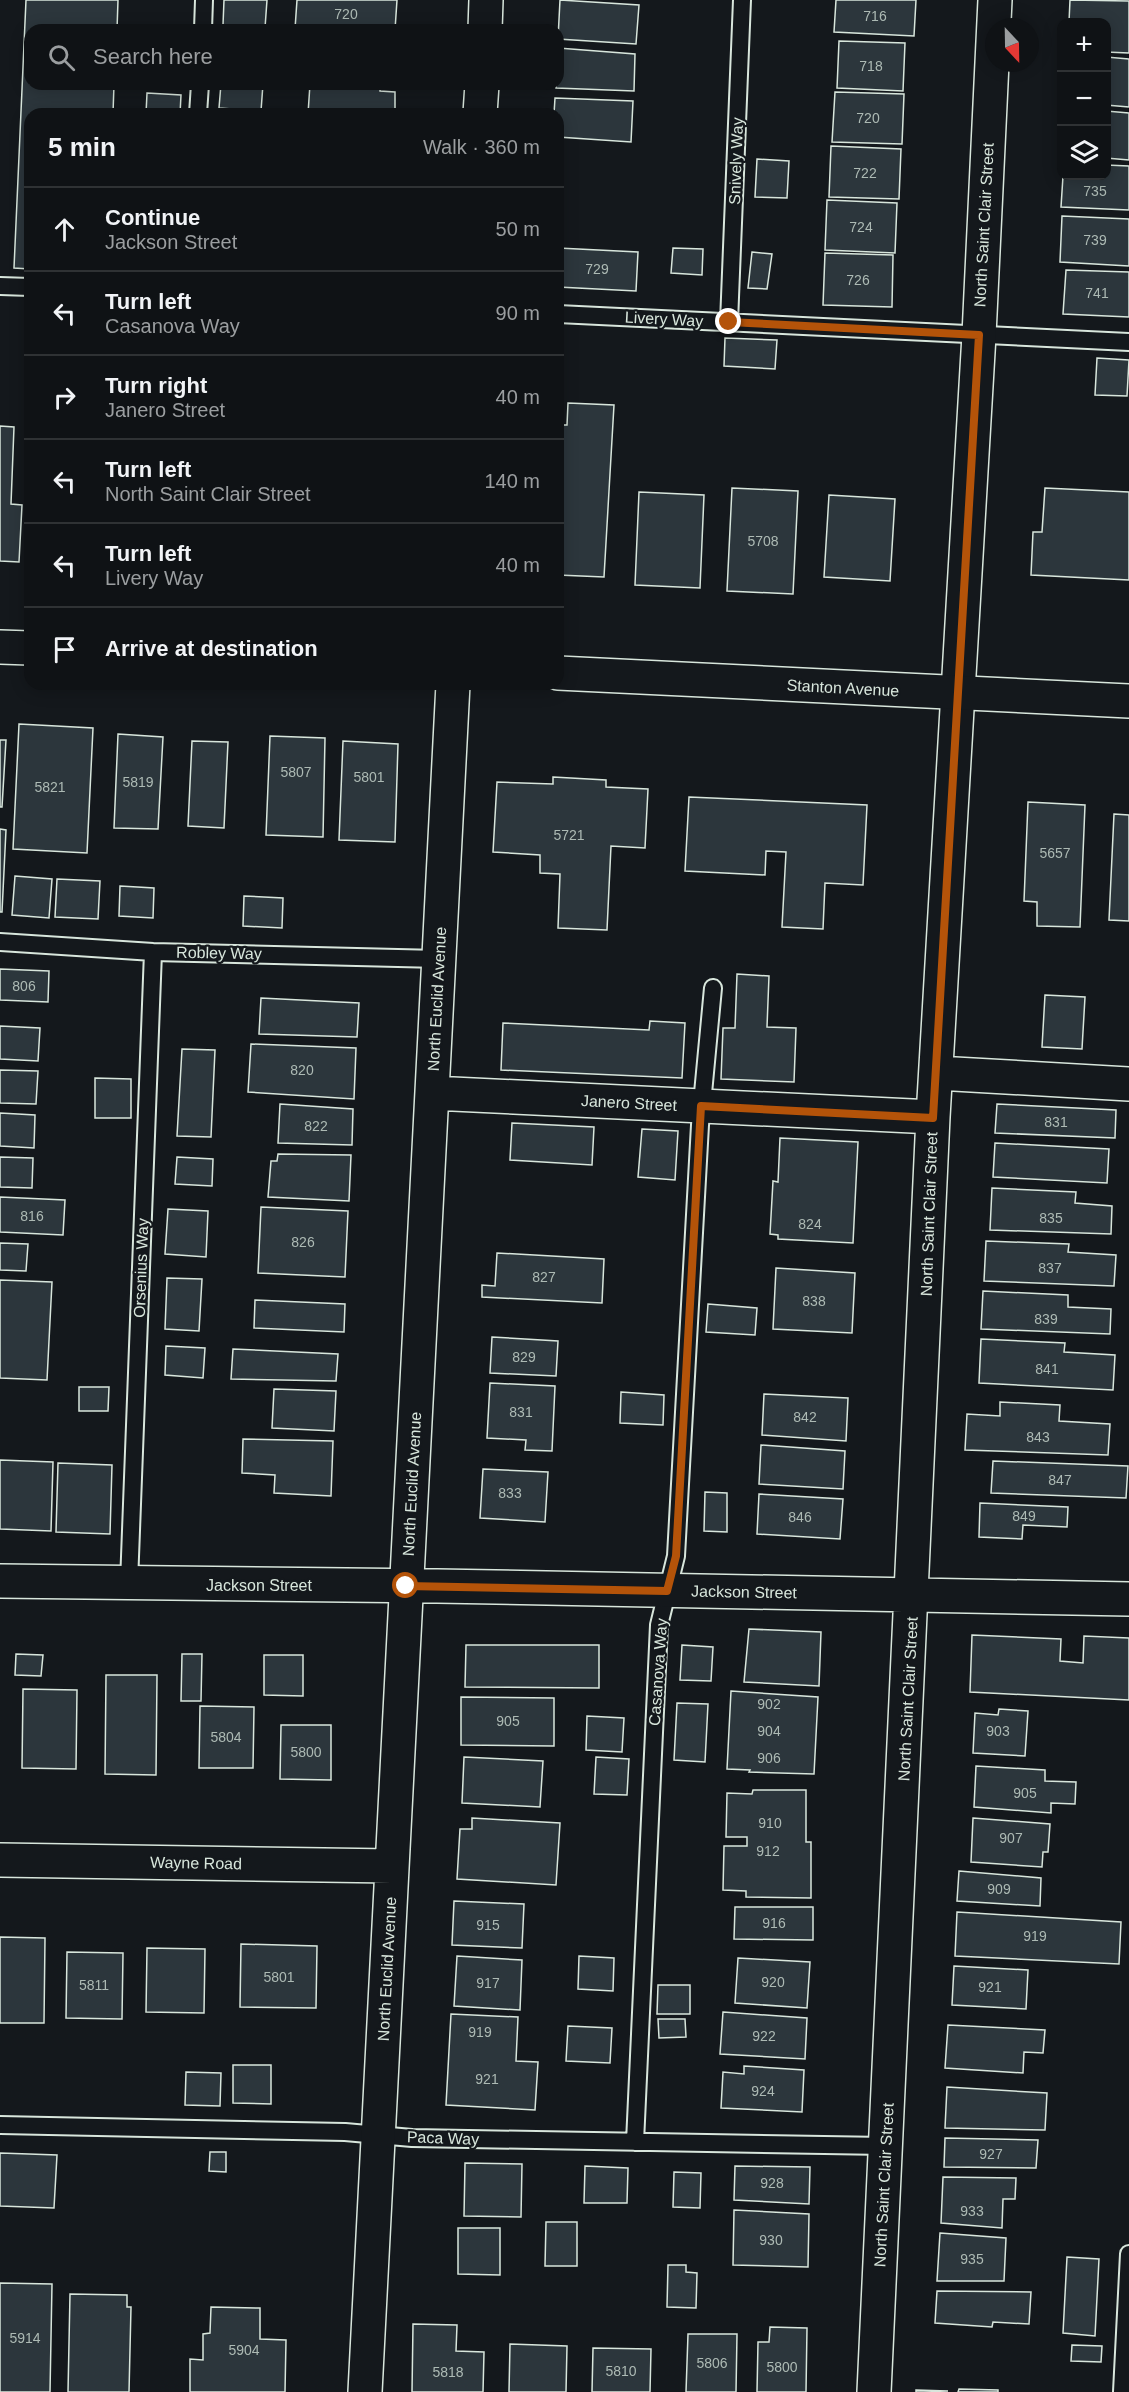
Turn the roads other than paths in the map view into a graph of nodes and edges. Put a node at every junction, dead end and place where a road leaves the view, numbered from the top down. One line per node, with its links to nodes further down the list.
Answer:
1 (204, 0): 5 (lane)
2 (486, 0): 6 (street)
3 (742, 0): 14 (lane, Snively Way)
4 (995, 0): 15 (street, North Saint Clair Street)
5 (203, 24)
6 (484, 24)
7 (200, 90): 9 (lane)
8 (482, 90): 10 (street)
9 (198, 108)
10 (480, 108)
11 (0, 286): 12 (lane)
12 (24, 287)
13 (564, 314): 14 (lane, Livery Way)
14 (729, 322): 15 (lane, Livery Way)
15 (979, 335): 16 (lane, Livery Way); 21 (street, North Saint Clair Street)
16 (1129, 342)
17 (0, 647): 18 (street)
18 (24, 648)
19 (564, 673): 21 (street, Stanton Avenue)
20 (453, 690): 25 (street, North Euclid Avenue)
21 (959, 694): 22 (street, Stanton Avenue); 27 (street, North Saint Clair Street)
22 (1129, 701)
23 (0, 942): 24 (lane, Robley Way)
24 (153, 952): 25 (lane, Robley Way); 33 (lane, Orsenius Way)
25 (439, 959): 29 (street, North Euclid Avenue)
26 (712, 988): 30 (lane, Casanova Way)
27 (937, 1073): 28 (street); 31 (street, North Saint Clair Street)
28 (1129, 1084)
29 (432, 1093): 30 (street, Janero Street); 34 (street, North Euclid Avenue)
30 (701, 1106): 31 (street, Janero Street); 35 (lane, Casanova Way)
31 (933, 1118): 36 (street, North Saint Clair Street)
32 (0, 1581): 33 (street, Jackson Street)
33 (129, 1584): 34 (street, Jackson Street)
34 (406, 1586): 35 (street, Jackson Street); 39 (street, North Euclid Avenue)
35 (667, 1591): 36 (street, Jackson Street); 42 (lane, Casanova Way)
36 (913, 1594): 37 (street, Jackson Street); 43 (street, North Saint Clair Street)
37 (1129, 1599)
38 (0, 1860): 39 (street, Wayne Road)
39 (392, 1866): 41 (street, North Euclid Avenue)
40 (0, 2125): 41 (lane, Paca Way)
41 (378, 2135): 42 (lane, Paca Way); 45 (street, North Euclid Avenue)
42 (635, 2142): 43 (lane, Paca Way)
43 (886, 2146): 46 (street, North Saint Clair Street)
44 (1129, 2254): 47 (lane)
45 (365, 2392)
46 (874, 2392)
47 (1122, 2392)

